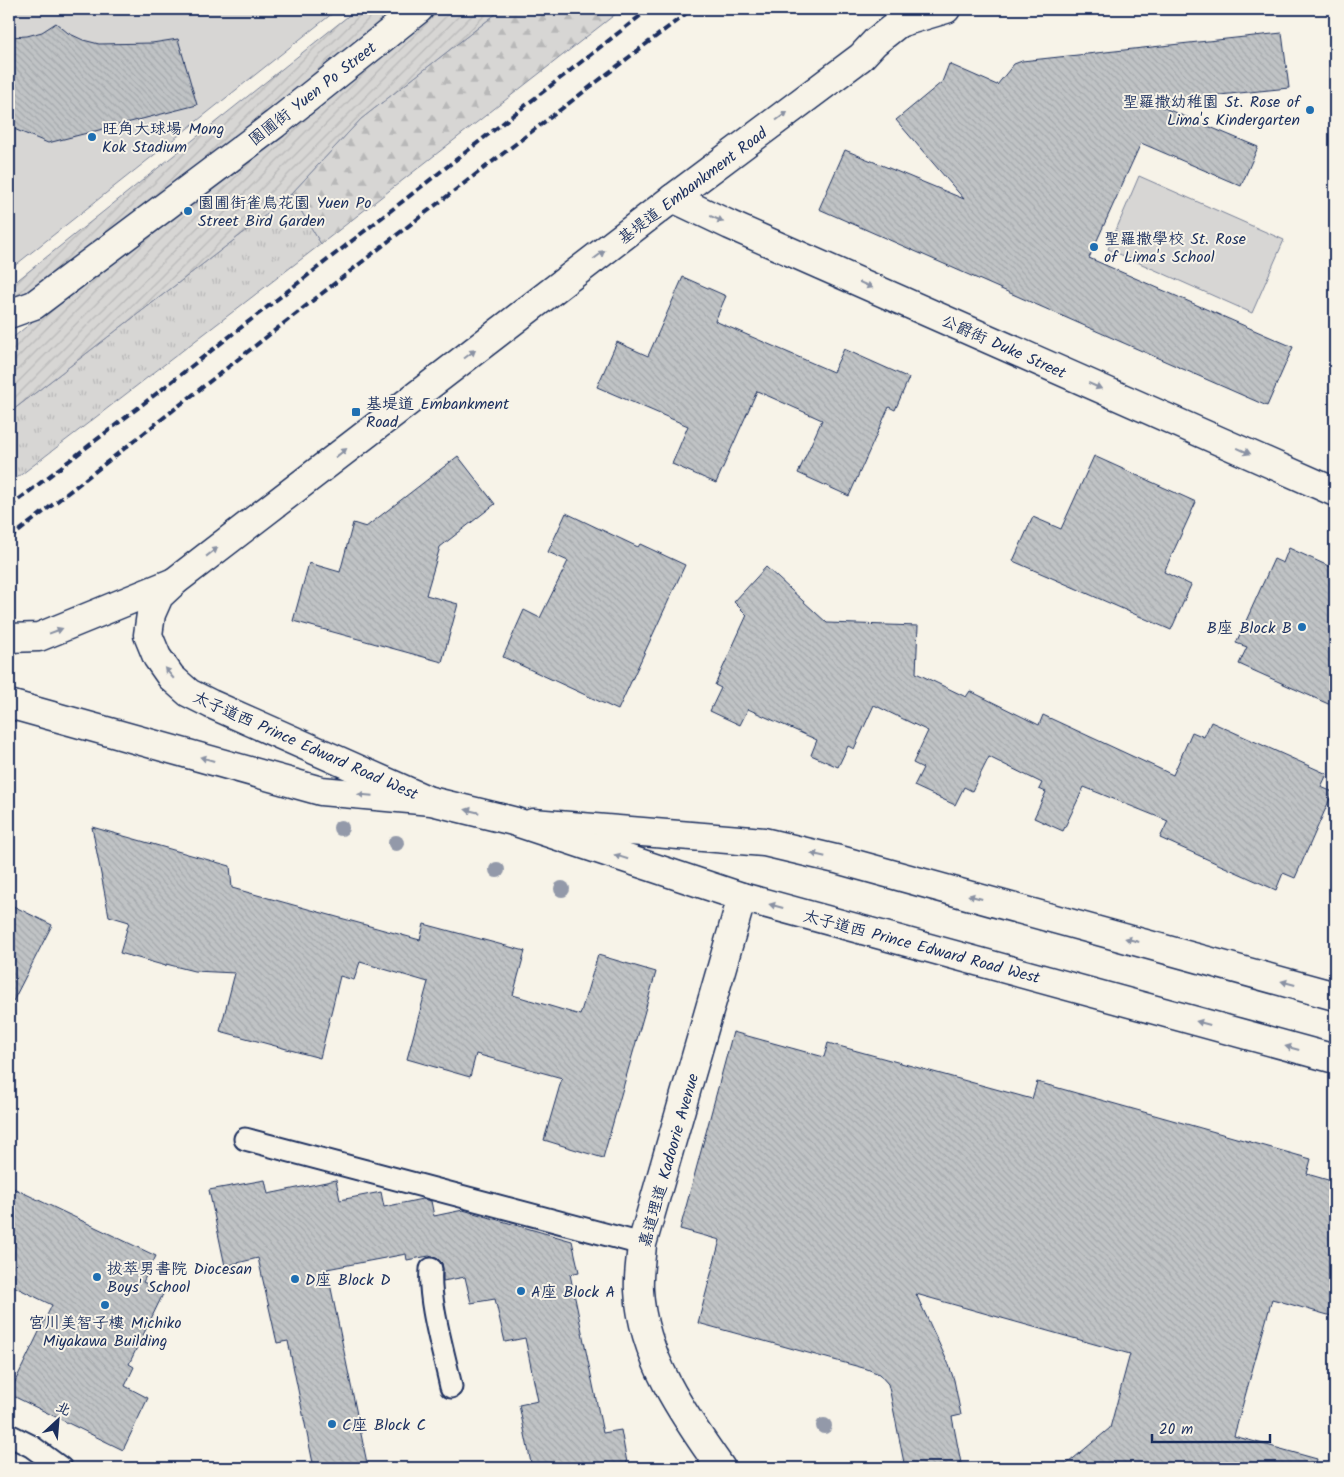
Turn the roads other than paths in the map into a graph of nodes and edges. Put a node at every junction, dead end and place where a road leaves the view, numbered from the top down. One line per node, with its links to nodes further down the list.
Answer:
1 (419, 9): 5 (street, 園圃街 Yuen Po Street)
2 (946, 9): 3 (street)
3 (899, 16): 4 (street, 基堤道 Embankment Road, one-way to 3)
4 (674, 198): 6 (street, 公爵街 Duke Street, one-way to 6); 7 (street, 基堤道 Embankment Road, one-way to 4)
5 (9, 314)
6 (1335, 492)
7 (174, 582): 8 (street, one-way to 7); 10 (street, 太子道西 Prince Edward Road West, one-way to 7)
8 (9, 638)
9 (9, 704): 10 (street, 太子道西 Prince Edward Road West, one-way to 9)
10 (431, 802): 11 (street, 太子道西 Prince Edward Road West, one-way to 10)
11 (513, 821): 12 (street, 太子道西 Prince Edward Road West, one-way to 11); 13 (street, 太子道西 Prince Edward Road West, one-way to 11)
12 (742, 897): 14 (street, 太子道西 Prince Edward Road West, one-way to 12); 16 (street, 嘉道理道 Kadoorie Avenue)
13 (1335, 996)
14 (1335, 1059)
15 (245, 1139): 16 (lane)
16 (642, 1244): 21 (street, 嘉道理道 Kadoorie Avenue)
17 (431, 1269): 18 (lane)
18 (451, 1387)
19 (9, 1435): 20 (lane)
20 (61, 1468)
21 (720, 1468)

